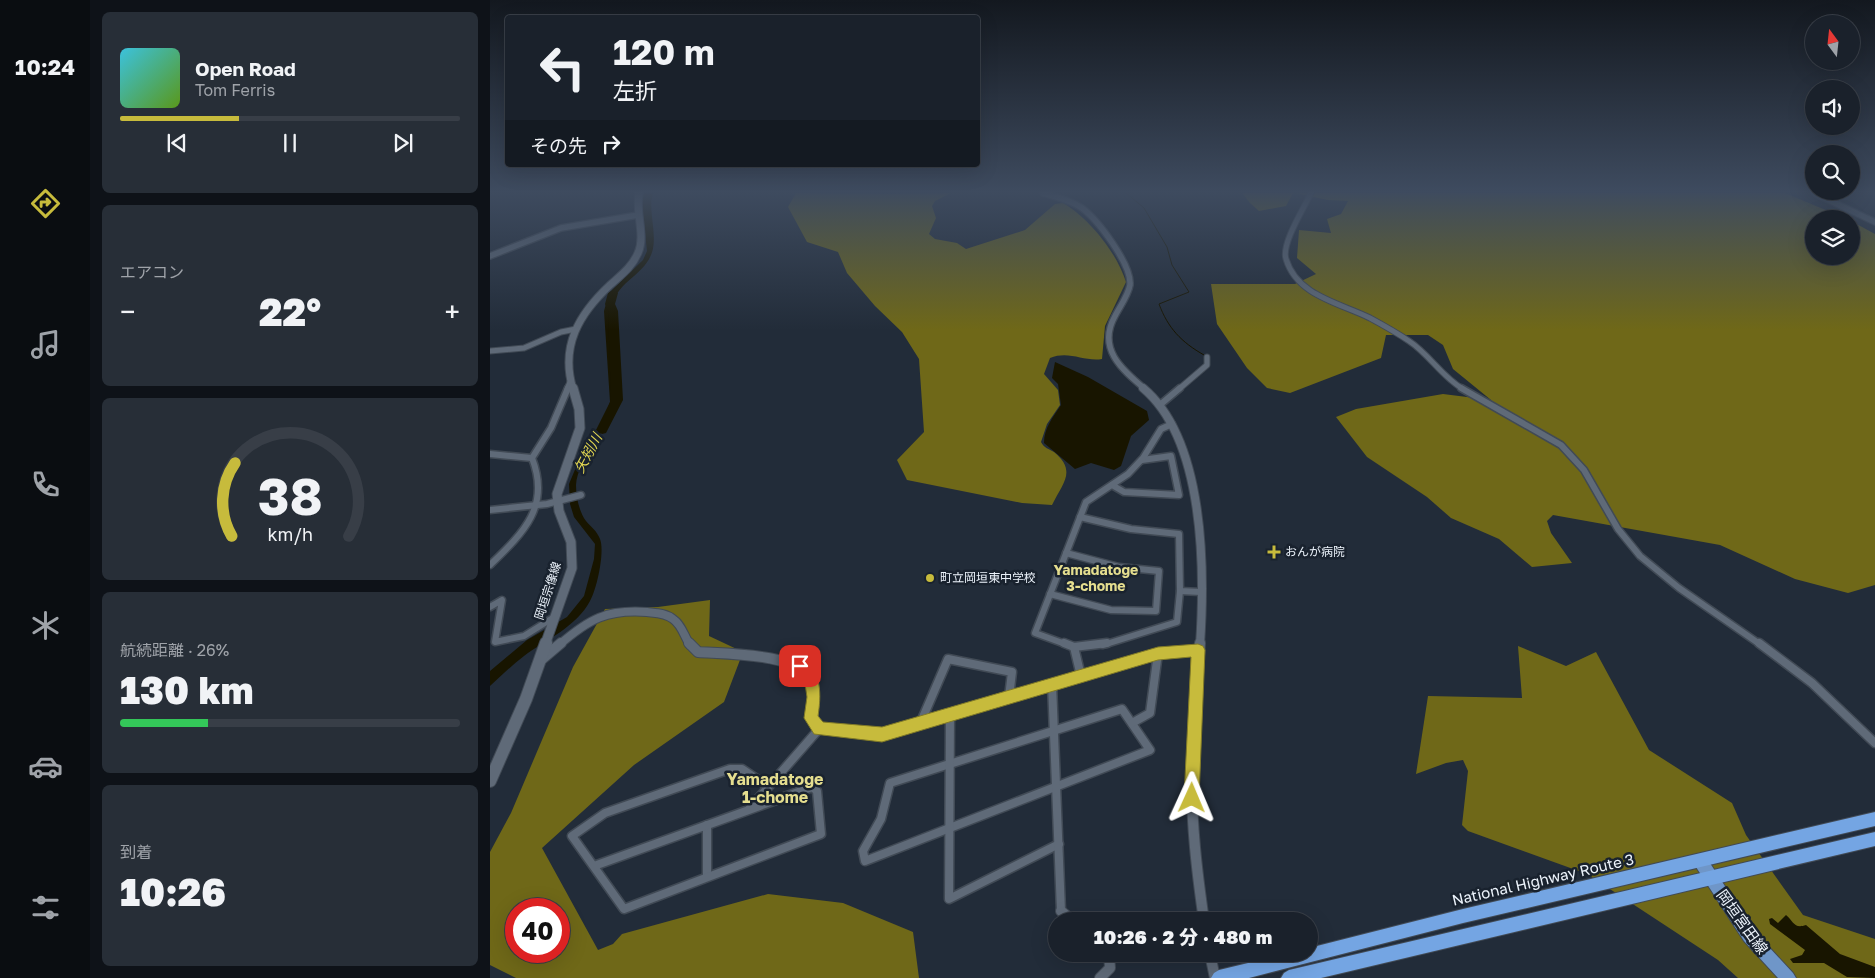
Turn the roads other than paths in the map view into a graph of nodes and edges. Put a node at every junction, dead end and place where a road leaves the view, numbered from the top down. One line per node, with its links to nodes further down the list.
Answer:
1 (534, 239): 5 (street)
2 (640, 239): 6 (main road, 岡垣宗像線)
3 (1106, 239): 10 (street)
4 (1289, 239): 40 (street)
5 (490, 256)
6 (576, 329): 7 (street); 9 (main road, 岡垣宗像線)
7 (490, 351)
8 (1207, 357): 10 (street)
9 (570, 382): 13 (street); 17 (main road, 岡垣宗像線)
10 (1161, 404): 11 (street)
11 (1172, 424): 14 (street); 24 (street)
12 (490, 454): 13 (street)
13 (532, 458): 18 (street)
14 (1142, 460): 15 (street); 15 (street)
15 (1112, 485): 20 (street)
16 (581, 495): 17 (street)
17 (557, 504): 18 (street); 27 (main road, 岡垣宗像線)
18 (535, 507): 19 (street); 22 (street)
19 (490, 510)
20 (1080, 517): 21 (street); 23 (street)
21 (1066, 553): 25 (street); 25 (street)
22 (490, 564)
23 (1180, 591): 24 (street); 28 (street)
24 (1201, 592): 29 (street)
25 (1050, 594): 28 (street)
26 (490, 607): 27 (street)
27 (555, 618): 31 (main road, 岡垣宗像線)
28 (1074, 647): 32 (street)
29 (1198, 650): 30 (street); 58 (street)
30 (1158, 654): 32 (street); 36 (street)
31 (540, 661): 38 (street); 42 (main road, 岡垣宗像線)
32 (1080, 676): 33 (street)
33 (1052, 684): 34 (street); 39 (street)
34 (1009, 697): 35 (street); 37 (street)
35 (950, 714): 37 (street); 41 (street)
36 (1132, 723): 39 (street); 44 (street)
37 (920, 724): 38 (street)
38 (819, 729): 43 (street)
39 (1054, 730): 41 (street); 44 (street)
40 (1875, 743)
41 (950, 764): 49 (street); 49 (street)
42 (490, 781)
43 (767, 786): 45 (street); 54 (street)
44 (1056, 787): 49 (street); 52 (street)
45 (750, 809): 48 (street); 55 (street)
46 (1875, 813): 50 (street)
47 (1875, 819): 50 (highway, National Highway Route 3)
48 (707, 825): 54 (street); 55 (street)
49 (949, 829): 52 (street)
50 (1825, 832): 53 (highway, National Highway Route 3)
51 (1872, 840): 56 (highway)
52 (1059, 844): 57 (street)
53 (1701, 862): 56 (main road, 岡垣宮田線); 62 (highway, National Highway Route 3)
54 (594, 866): 55 (street)
55 (707, 876)
56 (1711, 878): 63 (highway); 64 (main road, 岡垣宮田線)
57 (1062, 911)
58 (1203, 912)
59 (1111, 962): 61 (street)
60 (1212, 962): 62 (street)
61 (1100, 978)
62 (1217, 978)
63 (1289, 978)
64 (1788, 978)

